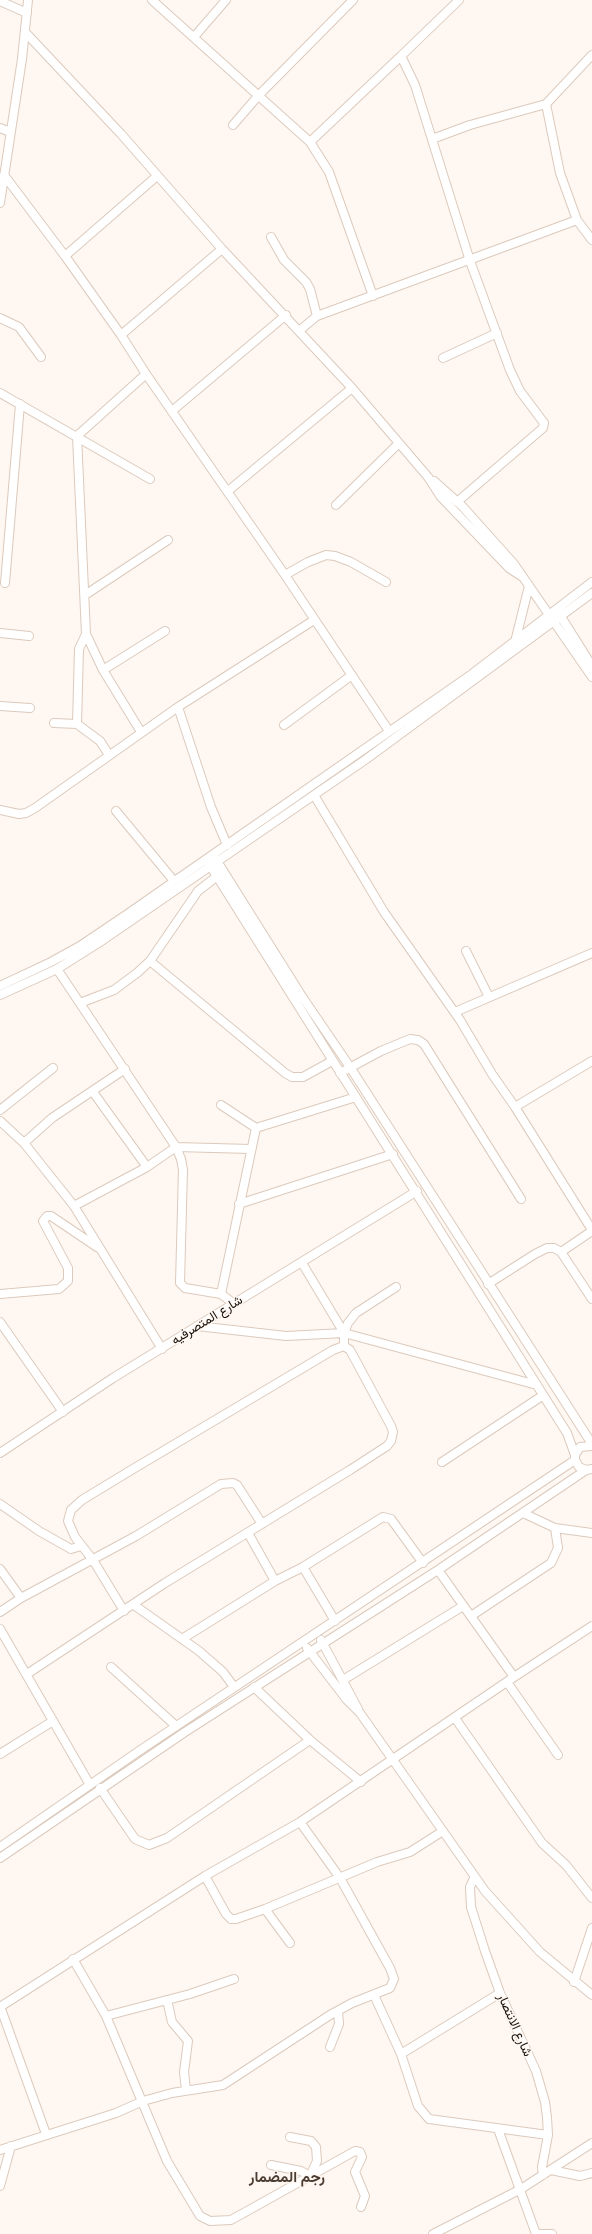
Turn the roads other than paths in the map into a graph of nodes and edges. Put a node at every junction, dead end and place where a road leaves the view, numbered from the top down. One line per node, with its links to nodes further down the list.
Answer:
1 (28, 0): 7 (street)
2 (152, 0): 9 (street)
3 (226, 0): 9 (street)
4 (353, 0): 12 (street)
5 (459, 0): 11 (street)
6 (0, 1): 7 (street)
7 (27, 13): 8 (street)
8 (25, 32): 16 (street); 20 (street)
9 (194, 37): 12 (street)
10 (592, 55): 13 (street)
11 (401, 56): 17 (street); 18 (street)
12 (258, 96): 14 (street); 18 (street)
13 (546, 104): 17 (street); 22 (street)
14 (233, 125)
15 (0, 128): 16 (street)
16 (10, 132): 19 (street)
17 (432, 139): 27 (street)
18 (310, 142): 28 (street)
19 (4, 175): 21 (street); 26 (street)
20 (157, 176): 25 (street); 26 (street)
21 (0, 203)
22 (577, 220): 24 (street); 27 (street)
23 (271, 237): 30 (street)
24 (592, 240)
25 (222, 249): 29 (street); 34 (street)
26 (65, 256): 34 (street)
27 (470, 261): 28 (street); 33 (street)
28 (373, 296): 30 (street)
29 (286, 315): 32 (street); 41 (street)
30 (317, 316): 32 (street)
31 (0, 318): 35 (street)
32 (300, 330): 38 (street)
33 (497, 333): 36 (street); 47 (street)
34 (121, 335): 37 (street)
35 (41, 357)
36 (443, 358)
37 (146, 374): 41 (street); 42 (street)
38 (352, 388): 43 (street); 46 (street)
39 (0, 392): 40 (street)
40 (20, 404): 42 (street); 54 (street)
41 (172, 411): 46 (street)
42 (77, 436): 45 (street); 57 (street)
43 (398, 444): 44 (street); 48 (street)
44 (428, 477): 47 (street); 51 (street)
45 (150, 479)
46 (228, 491): 50 (street)
47 (457, 502): 51 (street)
48 (336, 505)
49 (168, 540): 57 (street)
50 (285, 575): 52 (street); 60 (street)
51 (521, 576): 55 (street)
52 (386, 582)
53 (592, 582): 58 (street)
54 (5, 583)
55 (529, 586): 59 (street); 66 (street)
56 (592, 593): 58 (street)
57 (85, 595): 64 (street)
58 (558, 613): 59 (street); 61 (street); 67 (street)
59 (549, 615): 61 (street); 66 (street)
60 (314, 620): 69 (street); 72 (street)
61 (554, 622): 70 (street); 80 (street)
62 (165, 631): 68 (street)
63 (0, 633): 65 (street)
64 (86, 634): 68 (street); 75 (street)
65 (29, 636)
66 (515, 642): 78 (street)
67 (592, 666)
68 (103, 670): 77 (street)
69 (352, 675): 76 (street); 78 (street)
70 (592, 677)
71 (0, 706): 73 (street)
72 (178, 707): 77 (street); 83 (street)
73 (30, 708)
74 (54, 723): 75 (street)
75 (77, 724): 79 (street)
76 (284, 725)
77 (141, 732): 79 (street)
78 (389, 732): 83 (street)
79 (110, 755): 81 (street)
80 (314, 795): 84 (street); 95 (street)
81 (0, 810)
82 (116, 811): 86 (street)
83 (227, 845): 84 (street)
84 (212, 860): 85 (street); 86 (street); 90 (street); 98 (street)
85 (216, 877): 89 (street); 96 (street)
86 (174, 881): 91 (street)
87 (466, 951): 93 (street)
88 (592, 953): 93 (street)
89 (150, 961): 94 (street); 96 (street)
90 (57, 969): 92 (street); 94 (street)
91 (0, 986)
92 (0, 995)
93 (489, 997): 95 (street)
94 (80, 1003): 100 (street)
95 (455, 1012): 105 (street)
96 (332, 1061): 101 (street)
97 (592, 1061): 105 (street)
98 (350, 1067): 101 (street); 115 (street); 122 (street)
99 (53, 1068): 106 (street)
100 (125, 1069): 102 (street); 110 (street)
101 (340, 1073): 103 (street)
102 (93, 1092): 109 (street); 113 (street)
103 (356, 1097): 108 (street); 112 (street)
104 (221, 1105): 108 (street)
105 (515, 1107): 118 (street)
106 (0, 1110)
107 (0, 1121): 109 (street)
108 (256, 1128): 111 (street)
109 (24, 1143): 117 (street)
110 (176, 1147): 111 (street); 113 (street); 125 (street)
111 (251, 1148): 116 (street)
112 (393, 1154): 114 (street); 116 (street)
113 (147, 1167): 117 (street)
114 (417, 1191): 121 (street, شارع المتصرفيه); 133 (street)
115 (521, 1199)
116 (239, 1204): 125 (street)
117 (74, 1206): 119 (street)
118 (592, 1231): 120 (street)
119 (98, 1247): 124 (street); 132 (street)
120 (561, 1252): 122 (street); 126 (street)
121 (302, 1263): 127 (street, شارع المتصرفيه); 130 (street)
122 (488, 1284): 136 (street)
123 (396, 1287): 130 (street)
124 (0, 1294)
125 (221, 1294): 127 (street)
126 (592, 1299)
127 (233, 1303): 129 (street, شارع المتصرفيه)
128 (0, 1322): 135 (street)
129 (197, 1326): 130 (street); 132 (street, شارع المتصرفيه)
130 (344, 1333): 131 (street); 133 (street)
131 (344, 1346): 143 (street); 147 (street)
132 (162, 1349): 135 (street, شارع المتصرفيه)
133 (537, 1385): 134 (street)
134 (542, 1396): 138 (street); 139 (street)
135 (62, 1412): 137 (street, شارع المتصرفيه)
136 (592, 1445): 138 (street)
137 (0, 1453)
138 (575, 1457): 140 (street); 149 (street)
139 (442, 1462)
140 (589, 1469): 142 (street)
141 (0, 1504): 147 (street)
142 (523, 1513): 144 (street); 152 (street)
143 (262, 1524): 145 (street); 148 (street)
144 (555, 1528): 146 (street); 159 (street)
145 (248, 1533): 153 (street); 155 (street)
146 (592, 1533)
147 (82, 1546): 148 (street)
148 (93, 1560): 154 (street); 157 (street)
149 (423, 1563): 150 (street); 160 (street)
150 (303, 1567): 153 (street); 160 (street)
151 (0, 1569): 154 (street)
152 (438, 1570): 156 (street); 166 (street)
153 (274, 1581): 164 (street)
154 (21, 1598): 158 (street)
155 (134, 1604): 157 (street); 164 (street)
156 (463, 1606): 159 (street); 171 (street)
157 (124, 1611): 169 (street)
158 (0, 1612)
159 (471, 1616): 170 (street)
160 (335, 1621): 163 (street)
161 (592, 1626): 170 (street)
162 (0, 1629): 169 (street)
163 (317, 1634): 165 (street); 166 (street)
164 (182, 1639): 173 (street)
165 (303, 1642): 167 (street); 173 (street)
166 (324, 1643): 167 (street); 171 (street)
167 (309, 1651): 174 (street); 175 (street)
168 (111, 1667): 178 (street)
169 (27, 1674): 177 (street)
170 (514, 1677): 172 (street)
171 (343, 1680): 175 (street)
172 (507, 1682): 176 (street); 181 (street)
173 (234, 1687): 178 (street)
174 (254, 1687): 179 (street); 185 (street)
175 (360, 1713): 182 (street)
176 (454, 1718): 182 (street); 193 (street)
177 (53, 1721): 180 (street); 184 (street)
178 (176, 1726): 184 (street)
179 (310, 1740): 183 (street); 185 (street)
180 (0, 1754)
181 (558, 1755)
182 (392, 1760): 183 (street); 187 (street)
183 (361, 1782): 186 (street)
184 (90, 1785): 188 (street)
185 (100, 1788): 189 (street)
186 (300, 1822): 190 (street); 191 (street)
187 (443, 1831): 191 (street); 192 (street)
188 (0, 1847)
189 (0, 1858)
190 (205, 1876): 194 (street); 197 (street)
191 (340, 1878): 194 (street); 201 (street)
192 (474, 1878): 199 (street); 200 (street, شارع الانتصار)
193 (592, 1898)
194 (265, 1909): 196 (street)
195 (592, 1928): 199 (street)
196 (290, 1943)
197 (73, 1960): 204 (street); 206 (street)
198 (234, 1979): 203 (street)
199 (574, 1982): 202 (street)
200 (500, 1992): 208 (street); 214 (street, شارع الانتصار)
201 (374, 1995): 205 (street); 208 (street)
202 (592, 1995)
203 (167, 2000): 206 (street); 209 (street)
204 (0, 2006): 212 (street)
205 (338, 2011): 207 (street); 209 (street)
206 (106, 2016): 210 (street)
207 (330, 2047)
208 (401, 2054): 211 (street)
209 (186, 2090): 210 (street)
210 (143, 2101): 212 (street); 222 (street)
211 (498, 2129): 214 (street); 224 (street)
212 (46, 2134): 216 (street)
213 (290, 2136): 222 (street)
214 (548, 2136): 221 (street, شارع الانتصار)
215 (592, 2143): 219 (street)
216 (10, 2146): 217 (street); 223 (street)
217 (0, 2150)
218 (271, 2165): 222 (street)
219 (551, 2170): 220 (street); 221 (street)
220 (592, 2173)
221 (544, 2175): 224 (street)
222 (310, 2176): 225 (street)
223 (0, 2186)
224 (521, 2189): 226 (street); 227 (street)
225 (361, 2207)
226 (433, 2234)
227 (536, 2234): 228 (street)
228 (552, 2234)

